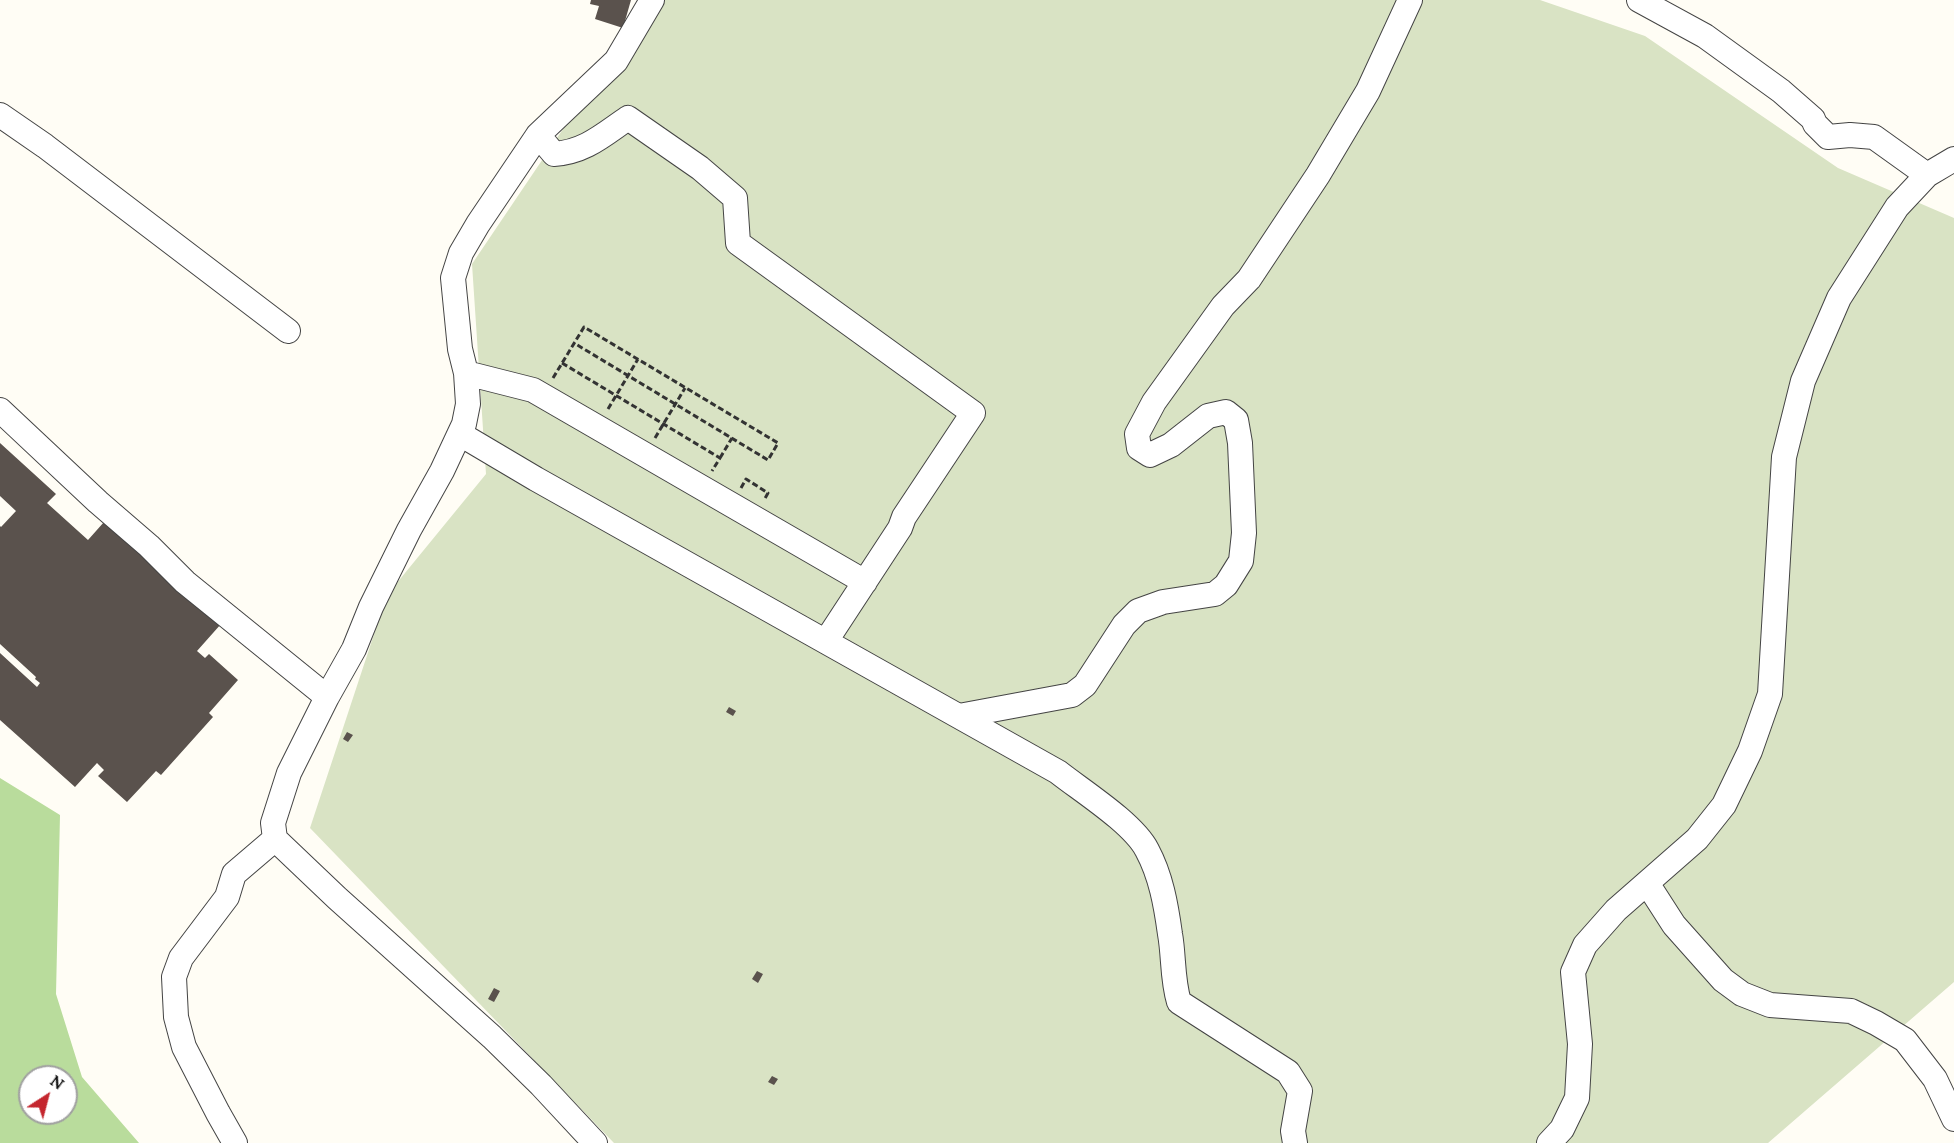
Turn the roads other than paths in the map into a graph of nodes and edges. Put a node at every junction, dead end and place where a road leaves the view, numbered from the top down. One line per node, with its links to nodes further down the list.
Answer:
1 (652, 0): 5 (street)
2 (1410, 0): 15 (street)
3 (1639, 0): 7 (street)
4 (0, 115): 8 (street)
5 (538, 135): 9 (street); 12 (street)
6 (1954, 159): 7 (street)
7 (1927, 175): 17 (street)
8 (288, 331)
9 (466, 373): 11 (street); 12 (street)
10 (0, 410): 14 (street)
11 (460, 434): 13 (street); 14 (street)
12 (865, 582): 13 (street)
13 (826, 641): 15 (street)
14 (327, 697): 16 (street)
15 (959, 716): 21 (street)
16 (275, 839): 19 (street); 20 (street)
17 (1647, 883): 18 (street); 22 (street)
18 (1954, 1119)
19 (236, 1143)
20 (595, 1143)
21 (1295, 1143)
22 (1550, 1143)

